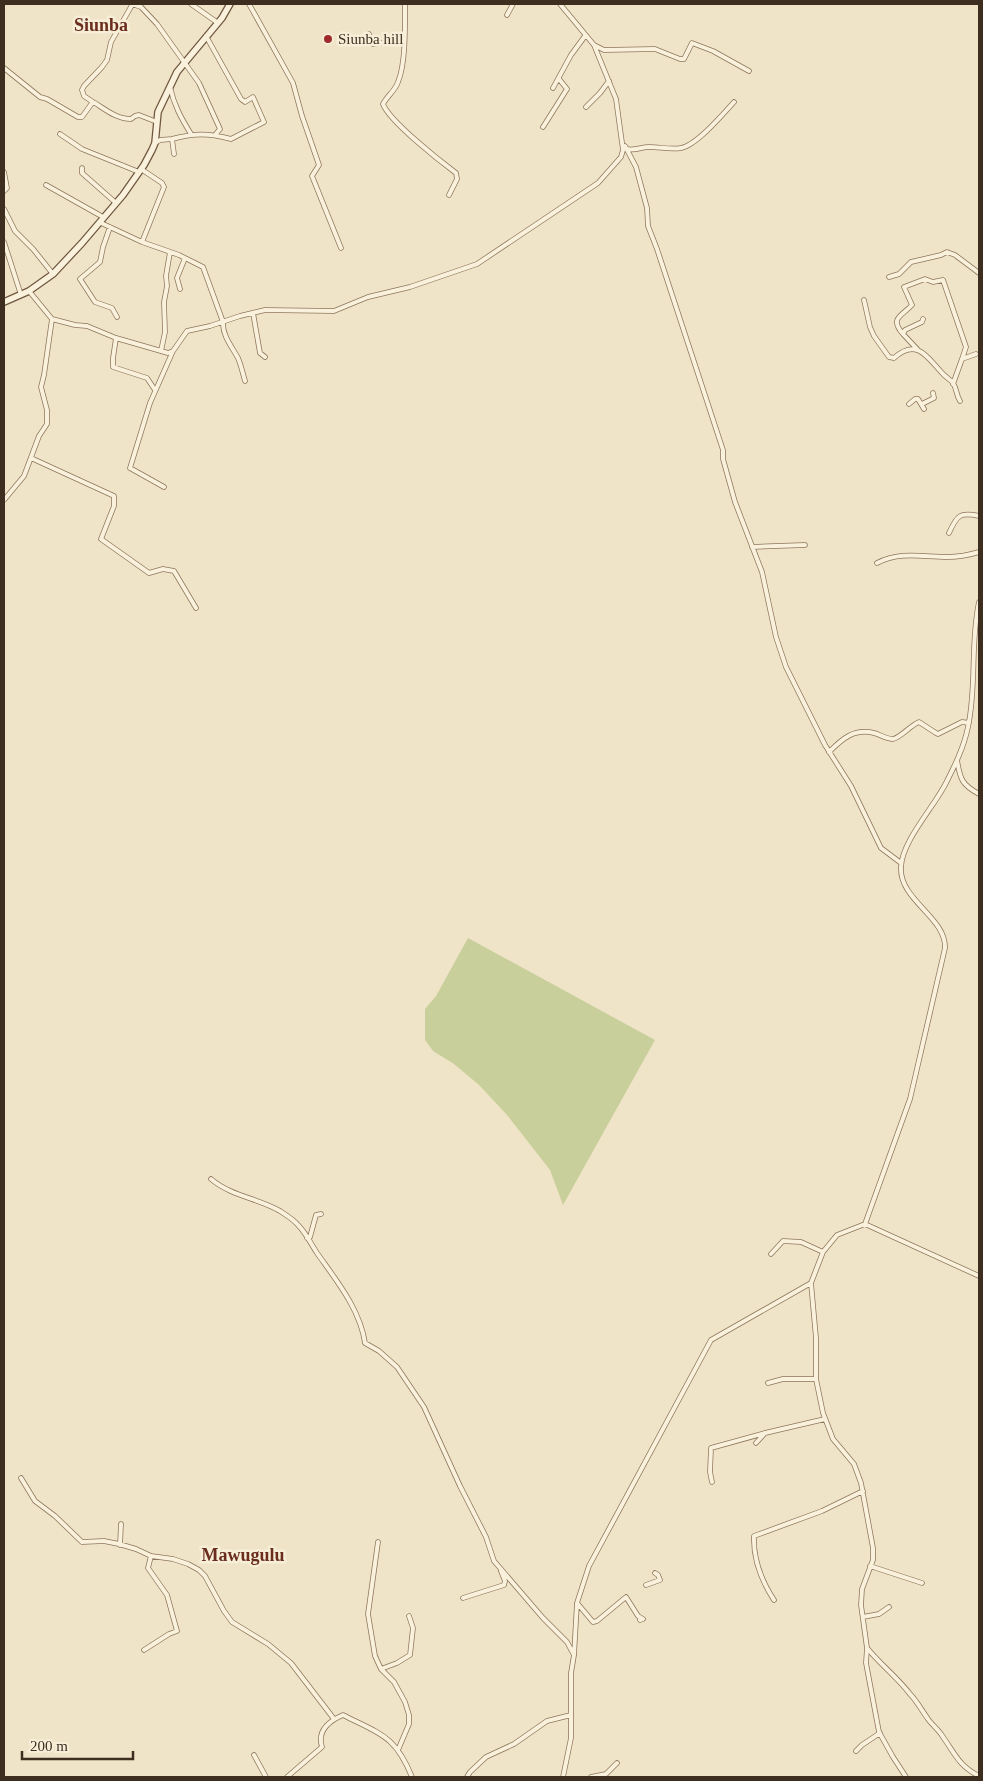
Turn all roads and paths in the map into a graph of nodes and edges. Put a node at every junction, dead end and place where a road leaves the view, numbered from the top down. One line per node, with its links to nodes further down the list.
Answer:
1 (132, 4): 15 (street); 23 (street)
2 (191, 4): 9 (street)
3 (230, 4): 9 (street)
4 (250, 4): 47 (street)
5 (405, 4): 13 (street)
6 (513, 4): 8 (street)
7 (560, 4): 12 (street)
8 (506, 15)
9 (218, 23): 11 (street)
10 (369, 34): 13 (street)
11 (206, 36): 15 (street); 29 (street)
12 (585, 36): 14 (street); 18 (street)
13 (404, 40): 40 (street)
14 (594, 45): 17 (street); 19 (street)
15 (184, 63): 20 (street); 29 (street)
16 (4, 68): 23 (street)
17 (749, 71)
18 (559, 78): 21 (street); 26 (street)
19 (609, 80): 24 (street); 32 (street)
20 (170, 87): 25 (street); 28 (street)
21 (553, 88)
22 (734, 102): 33 (street)
23 (94, 103): 25 (street)
24 (586, 107)
25 (157, 122): 31 (street)
26 (543, 127)
27 (60, 134): 36 (street)
28 (191, 134): 29 (street); 30 (street)
29 (215, 135)
30 (172, 139): 31 (street); 34 (street)
31 (155, 143): 36 (street)
32 (624, 144): 33 (street); 58 (street)
33 (626, 149): 83 (street)
34 (174, 154)
35 (82, 168): 41 (street)
36 (140, 171): 41 (street); 46 (street)
37 (4, 172): 39 (street)
38 (46, 185): 43 (street)
39 (4, 191)
40 (448, 195)
41 (116, 203): 43 (street)
42 (4, 209): 51 (street)
43 (101, 220): 44 (street); 51 (street)
44 (110, 227): 46 (street); 59 (street)
45 (4, 242): 55 (street)
46 (142, 242): 48 (street)
47 (341, 248)
48 (170, 252): 49 (street); 67 (street)
49 (185, 258): 53 (street); 62 (street)
50 (979, 273): 52 (street)
51 (53, 274): 54 (street)
52 (889, 277)
53 (180, 289)
54 (28, 291): 55 (street); 60 (street)
55 (21, 295): 57 (street)
56 (864, 300): 66 (street)
57 (4, 302)
58 (253, 313): 62 (street); 69 (street)
59 (117, 317)
60 (52, 319): 64 (street); 77 (street)
61 (923, 319): 63 (street)
62 (223, 322): 65 (street); 71 (street)
63 (903, 334): 66 (street); 70 (street)
64 (116, 338): 67 (street); 73 (street)
65 (173, 350): 67 (street); 73 (street)
66 (918, 350): 72 (street)
67 (161, 351)
68 (976, 354): 70 (street)
69 (265, 358)
70 (962, 359): 72 (street)
71 (245, 381)
72 (954, 384): 75 (street)
73 (155, 390): 78 (street)
74 (933, 393): 76 (street)
75 (960, 401)
76 (909, 404)
77 (31, 458): 79 (street); 87 (street)
78 (164, 487)
79 (4, 500)
80 (979, 516): 81 (street)
81 (949, 533)
82 (805, 545): 83 (street)
83 (752, 547): 91 (street)
84 (979, 552): 85 (street)
85 (877, 563)
86 (979, 602): 88 (street)
87 (196, 608)
88 (973, 674): 89 (street); 90 (street)
89 (979, 674)
90 (969, 723): 91 (street); 92 (street)
91 (829, 752): 94 (street)
92 (957, 760): 93 (street); 94 (street)
93 (979, 794)
94 (901, 863): 97 (street)
95 (211, 1179): 98 (street)
96 (321, 1214): 98 (street)
97 (865, 1224): 99 (street); 101 (street)
98 (307, 1238): 115 (street)
99 (822, 1252): 100 (street); 102 (street)
100 (771, 1254)
101 (979, 1276)
102 (811, 1283): 103 (street); 122 (street)
103 (816, 1378): 104 (street); 105 (street)
104 (768, 1383)
105 (825, 1419): 106 (street); 110 (street)
106 (764, 1433): 107 (street); 109 (street)
107 (756, 1443)
108 (21, 1478): 113 (street)
109 (712, 1482)
110 (863, 1491): 116 (street); 121 (street)
111 (121, 1524): 113 (street)
112 (378, 1542): 130 (street)
113 (120, 1545): 114 (street)
114 (151, 1556): 128 (street); 132 (street)
115 (494, 1561): 120 (street); 129 (street)
116 (870, 1566): 118 (street); 125 (street)
117 (655, 1573): 119 (street)
118 (922, 1583)
119 (646, 1586)
120 (464, 1598)
121 (774, 1600)
122 (577, 1603): 126 (street); 129 (street)
123 (889, 1607): 125 (street)
124 (409, 1616): 130 (street)
125 (863, 1617): 127 (street)
126 (640, 1620)
127 (868, 1648): 133 (street); 139 (street)
128 (144, 1650)
129 (574, 1655): 131 (street)
130 (381, 1669): 134 (street)
131 (571, 1715): 143 (street); 144 (street)
132 (334, 1719): 134 (street); 141 (street)
133 (880, 1733): 135 (street); 146 (street)
134 (398, 1750): 142 (street)
135 (856, 1752)
136 (254, 1755): 140 (street)
137 (617, 1763): 138 (street)
138 (608, 1776): 145 (street)
139 (979, 1776)
140 (266, 1777)
141 (287, 1777)
142 (412, 1777)
143 (468, 1777)
144 (563, 1777)
145 (591, 1777)
146 (906, 1777)

